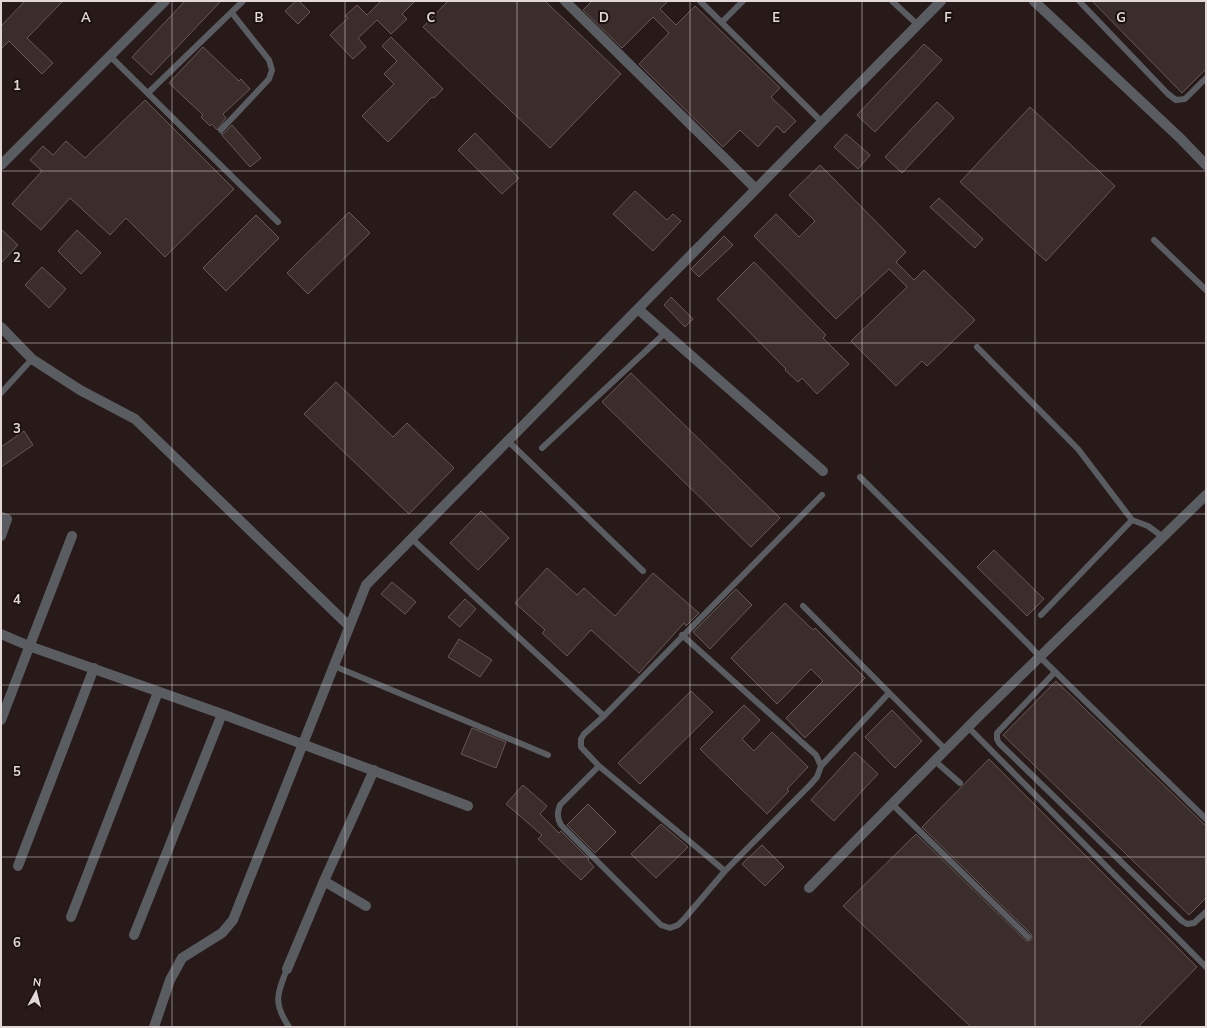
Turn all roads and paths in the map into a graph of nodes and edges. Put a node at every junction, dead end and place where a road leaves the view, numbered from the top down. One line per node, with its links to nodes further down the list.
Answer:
1 (165, 1): 13 (street)
2 (243, 1): 10 (lane)
3 (565, 1): 20 (street)
4 (700, 1): 11 (lane)
5 (743, 1): 11 (lane)
6 (892, 1): 12 (lane)
7 (942, 1): 12 (street)
8 (1034, 1): 19 (street)
9 (1079, 1): 14 (lane)
10 (232, 13): 15 (lane); 17 (lane)
11 (722, 22): 16 (lane)
12 (918, 25): 16 (street)
13 (110, 56): 15 (lane); 18 (street)
14 (1206, 78)
15 (148, 93): 21 (lane)
16 (822, 122): 20 (street)
17 (221, 130)
18 (1, 165)
19 (1206, 165)
20 (756, 189): 24 (street)
21 (278, 222)
22 (1154, 240): 23 (lane)
23 (1206, 290)
24 (638, 309): 26 (street); 30 (street)
25 (1, 327): 28 (street)
26 (664, 334): 31 (lane); 32 (street)
27 (977, 347): 37 (lane)
28 (32, 359): 29 (lane); 45 (street)
29 (1, 394)
30 (508, 441): 41 (street); 42 (lane)
31 (542, 448)
32 (823, 471)
33 (860, 477): 49 (lane)
34 (822, 495): 47 (lane)
35 (1206, 495): 40 (street)
36 (1, 517): 38 (street)
37 (1132, 520): 40 (lane); 44 (lane)
38 (1, 536)
39 (72, 536): 48 (street)
40 (1163, 537): 49 (street)
41 (412, 538): 45 (street); 56 (lane)
42 (643, 571)
43 (804, 606): 54 (lane)
44 (1041, 616)
45 (349, 626): 50 (street)
46 (1, 634): 48 (street)
47 (682, 635): 56 (lane); 64 (lane)
48 (30, 646): 51 (street); 57 (street)
49 (1040, 657): 52 (lane); 58 (street)
50 (334, 666): 59 (street); 61 (lane)
51 (94, 668): 53 (street); 70 (street)
52 (1055, 672): 69 (lane); 75 (lane)
53 (158, 692): 55 (street); 76 (street)
54 (889, 693): 60 (lane); 64 (lane)
55 (222, 714): 59 (street); 77 (street)
56 (604, 716): 63 (lane)
57 (1, 720)
58 (968, 727): 60 (street); 79 (lane)
59 (302, 744): 65 (street); 81 (street)
60 (946, 750): 62 (street)
61 (548, 755)
62 (935, 761): 66 (lane); 67 (street)
63 (599, 766): 71 (lane); 71 (lane)
64 (821, 766): 71 (lane)
65 (374, 770): 68 (street); 72 (street)
66 (960, 783)
67 (892, 804): 73 (street); 78 (lane)
68 (468, 806)
69 (1206, 819)
70 (18, 866)
71 (725, 871)
72 (324, 881): 74 (street); 80 (street)
73 (809, 888)
74 (366, 906)
75 (1206, 912)
76 (71, 917)
77 (134, 935)
78 (1028, 937)
79 (1206, 967)
80 (287, 969): 82 (lane)
81 (154, 1027)
82 (289, 1027)

